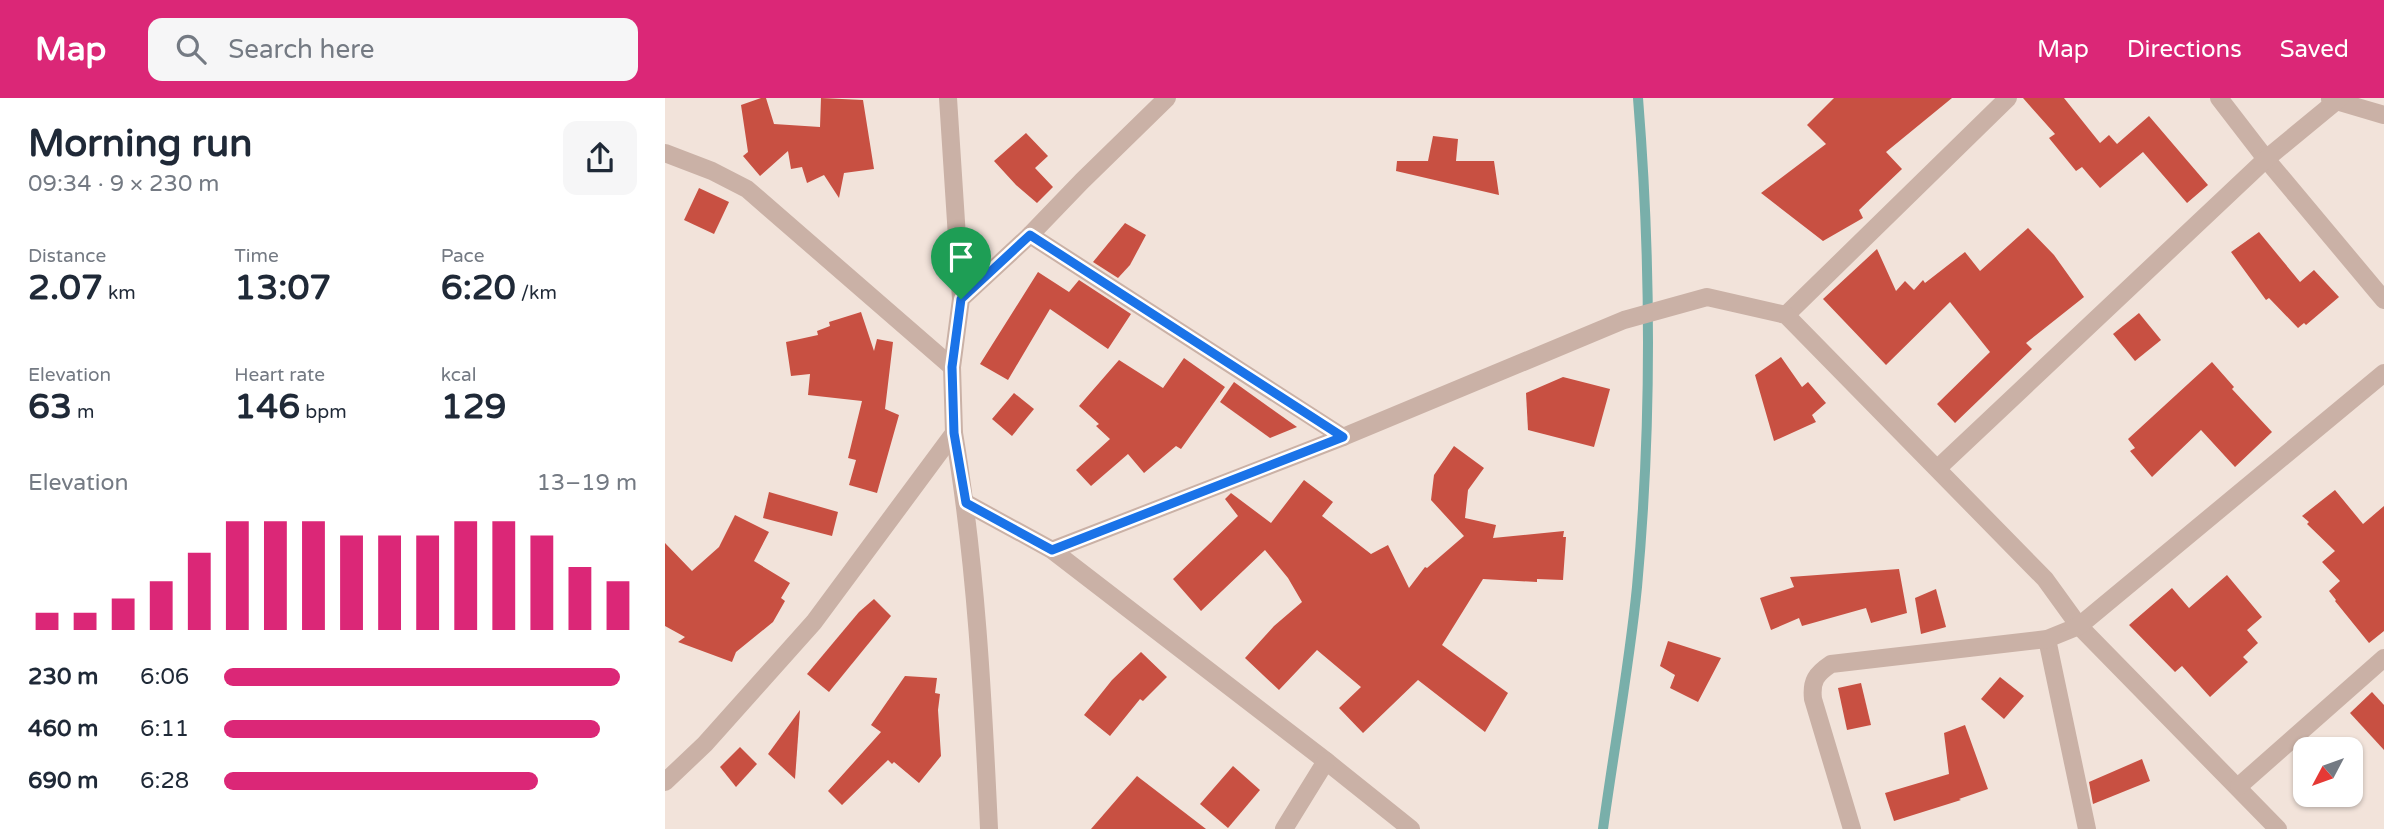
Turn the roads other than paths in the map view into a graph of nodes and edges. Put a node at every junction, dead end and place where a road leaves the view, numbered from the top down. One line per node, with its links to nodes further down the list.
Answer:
1 (948, 98): 10 (street)
2 (1167, 98): 9 (street)
3 (2008, 98): 12 (street)
4 (2219, 98): 8 (street)
5 (2334, 99): 6 (street); 8 (street)
6 (2384, 115)
7 (665, 153): 13 (street)
8 (2266, 159): 11 (street); 17 (street)
9 (1030, 235): 10 (street); 16 (street)
10 (961, 299): 13 (street)
11 (2384, 300)
12 (1786, 316): 16 (street); 17 (street)
13 (952, 367): 15 (street)
14 (2384, 373): 20 (street)
15 (954, 433): 18 (street); 24 (street)
16 (1343, 437): 19 (street)
17 (1938, 468): 20 (street)
18 (966, 503): 19 (street); 26 (street)
19 (1052, 550): 23 (street)
20 (2080, 626): 21 (street); 25 (street)
21 (2047, 639): 29 (street); 30 (street)
22 (2384, 658): 25 (street)
23 (1326, 761): 27 (street); 28 (street)
24 (665, 782)
25 (2239, 786): 31 (street)
26 (989, 829)
27 (1284, 829)
28 (1411, 829)
29 (1852, 829)
30 (2087, 829)
31 (2278, 829)

